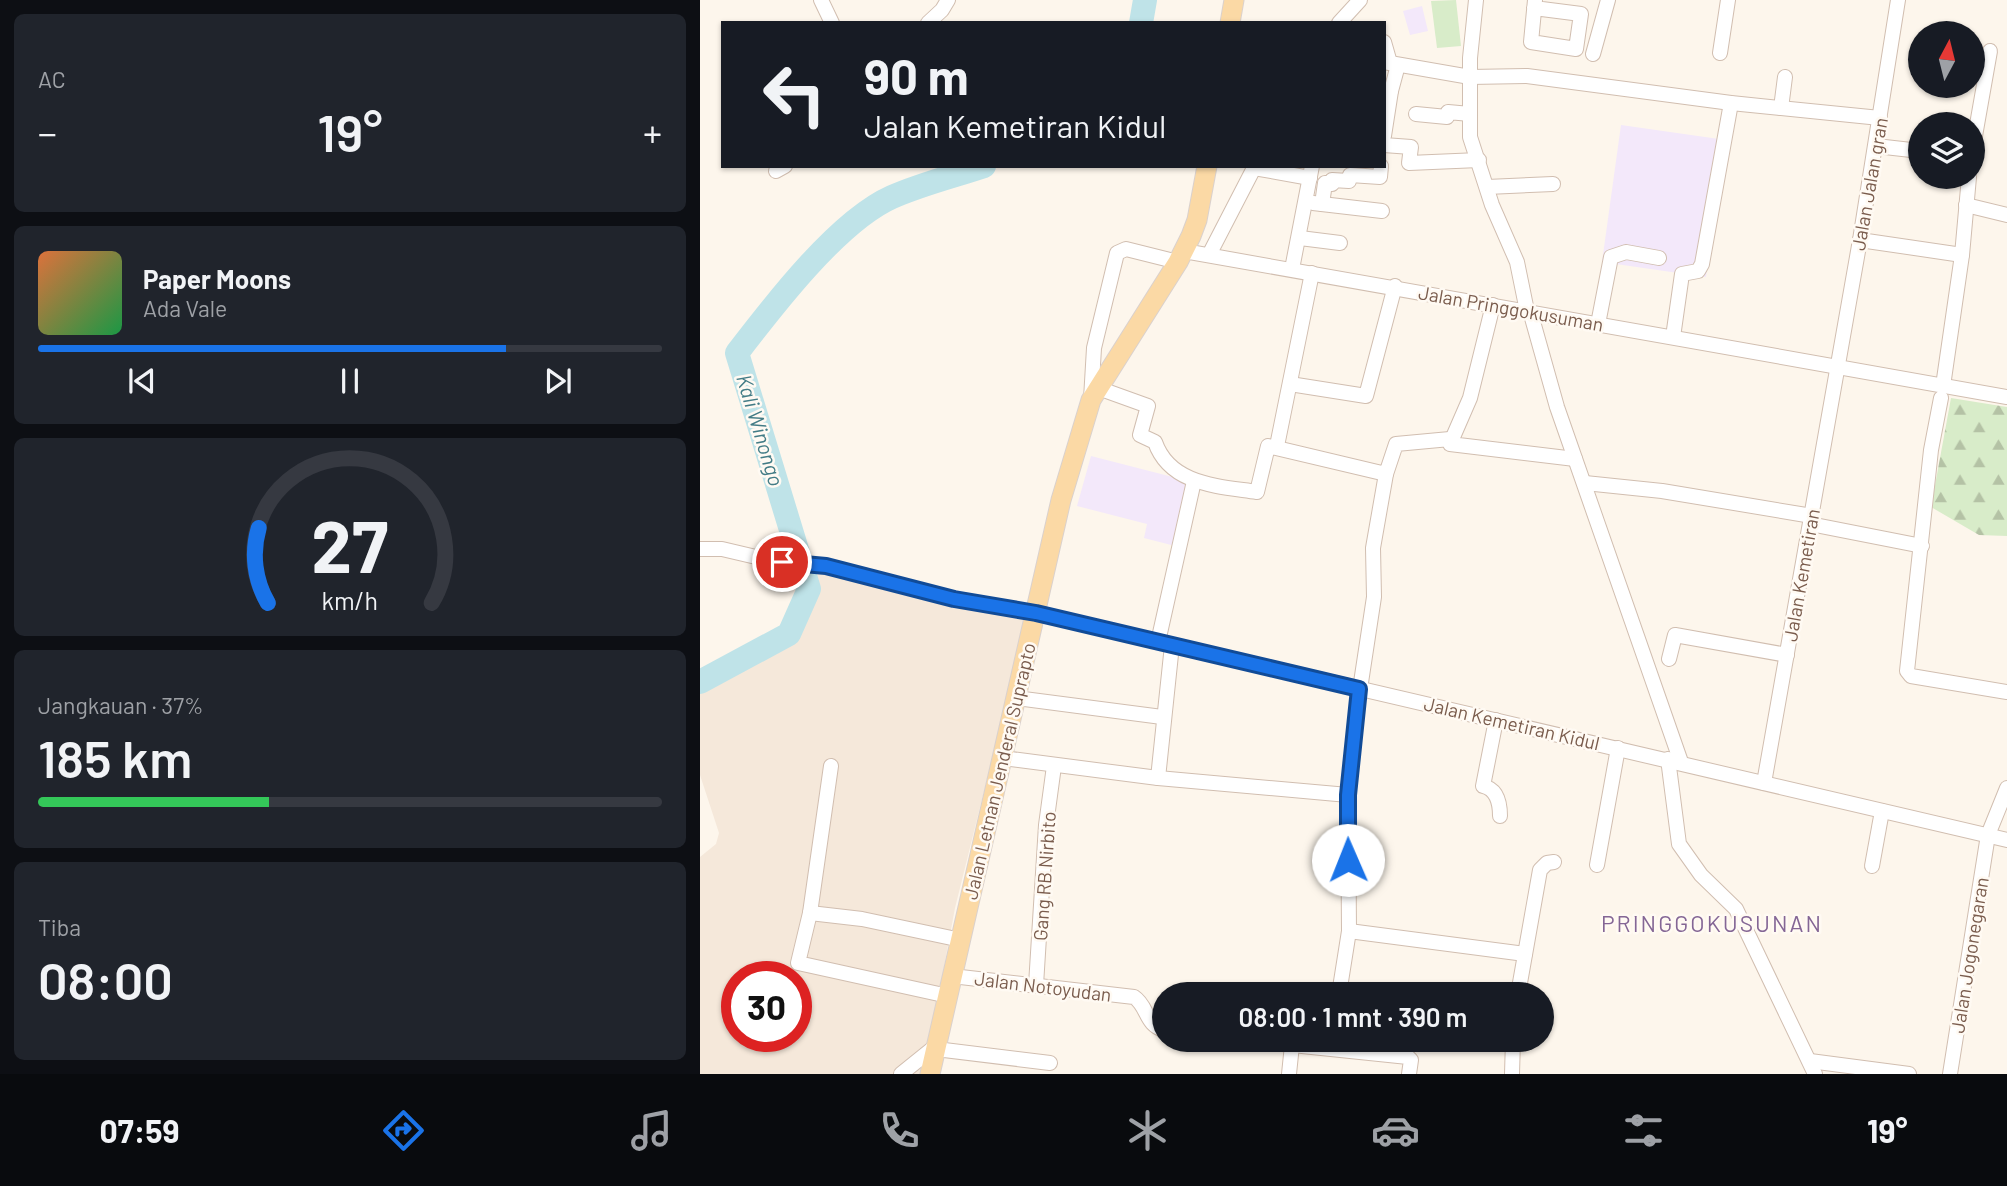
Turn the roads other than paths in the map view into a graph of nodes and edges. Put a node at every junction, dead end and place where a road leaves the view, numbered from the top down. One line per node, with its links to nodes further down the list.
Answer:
1 (821, 0): 12 (street)
2 (948, 0): 13 (street)
3 (1234, 0): 14 (main road)
4 (1360, 0): 15 (street)
5 (1476, 0): 21 (street)
6 (1728, 0): 18 (street)
7 (1898, 0): 30 (street, Jalan Jalan gran)
8 (1534, 4): 9 (street); 11 (street)
9 (1559, 5): 11 (street)
10 (1605, 6): 11 (street); 19 (street)
11 (1581, 14)
12 (831, 21)
13 (930, 21)
14 (1230, 21)
15 (1341, 21)
16 (1386, 44): 20 (street)
17 (1990, 51): 26 (street)
18 (1720, 53)
19 (1594, 54)
20 (1391, 63): 21 (street); 23 (street)
21 (1470, 77): 24 (street); 29 (street)
22 (1785, 77): 25 (street)
23 (1388, 90): 27 (street)
24 (1731, 103): 25 (street); 61 (street)
25 (1782, 108): 30 (street)
26 (1979, 112)
27 (1386, 113)
28 (1416, 114): 29 (street)
29 (1470, 114): 34 (street)
30 (1880, 118): 32 (street, Jalan Jalan gran)
31 (1386, 146): 34 (street)
32 (1876, 146): 33 (street); 49 (street, Jalan Jalan gran)
33 (1908, 150)
34 (1479, 160): 41 (street)
35 (1206, 168): 53 (main road, Jalan Letnan Jenderal Suprapto)
36 (1253, 168): 51 (street)
37 (1265, 168): 39 (street)
38 (1381, 168): 44 (street)
39 (1311, 172): 43 (street)
40 (1553, 184): 41 (street)
41 (1487, 187): 59 (street)
42 (1968, 189): 45 (street)
43 (1305, 201): 44 (street); 48 (street)
44 (1322, 204): 46 (street)
45 (1966, 205): 47 (street); 52 (street)
46 (1382, 211)
47 (2007, 215)
48 (1300, 238): 50 (street); 55 (street)
49 (1860, 240): 52 (street); 62 (street, Jalan Jalan gran)
50 (1340, 243)
51 (1209, 255): 53 (street, Jalan Pringgokusuman); 55 (street, Jalan Pringgokusuman)
52 (1962, 255): 64 (street)
53 (1181, 256): 65 (main road, Jalan Letnan Jenderal Suprapto); 65 (street, Jalan Pringgokusuman)
54 (1659, 258): 60 (street)
55 (1292, 269): 56 (street, Jalan Pringgokusuman)
56 (1312, 273): 57 (street, Jalan Pringgokusuman); 63 (street)
57 (1395, 286): 58 (street, Jalan Pringgokusuman); 63 (street)
58 (1493, 305): 59 (street, Jalan Pringgokusuman); 67 (street)
59 (1528, 311): 60 (street, Jalan Pringgokusuman); 69 (street)
60 (1598, 324): 61 (street, Jalan Pringgokusuman)
61 (1673, 337): 62 (street, Jalan Pringgokusuman)
62 (1838, 368): 64 (street, Jalan Pringgokusuman); 73 (street, Jalan Kemetiran)
63 (1290, 384): 68 (street)
64 (1942, 392): 66 (street, Jalan Pringgokusuman); 74 (street)
65 (1095, 394): 71 (street); 76 (main road, Jalan Letnan Jenderal Suprapto)
66 (2007, 397)
67 (1450, 439): 69 (street); 70 (street)
68 (1278, 442)
69 (1575, 459): 72 (street)
70 (1386, 474): 71 (street); 80 (street)
71 (1194, 481): 77 (street)
72 (1585, 483): 73 (street); 87 (street)
73 (1811, 520): 74 (street); 78 (street, Jalan Kemetiran)
74 (1922, 547): 81 (street)
75 (700, 549): 76 (street, Jalan Kemetiran Kidul)
76 (1036, 613): 77 (street, Jalan Kemetiran Kidul); 82 (main road, Jalan Letnan Jenderal Suprapto)
77 (1165, 643): 80 (street, Jalan Kemetiran Kidul); 83 (street)
78 (1787, 655): 79 (street); 91 (street, Jalan Kemetiran)
79 (1669, 659)
80 (1360, 689): 84 (street, Jalan Kemetiran Kidul); 93 (street)
81 (2007, 692)
82 (1016, 698): 83 (street); 86 (main road, Jalan Letnan Jenderal Suprapto)
83 (1162, 718): 90 (street)
84 (1496, 720): 85 (street, Jalan Kemetiran Kidul); 95 (street)
85 (1618, 748): 87 (street, Jalan Kemetiran Kidul); 99 (street)
86 (1003, 758): 89 (street); 103 (main road, Jalan Letnan Jenderal Suprapto)
87 (1675, 761): 91 (street, Jalan Kemetiran Kidul); 116 (street)
88 (831, 766): 101 (street)
89 (1054, 766): 90 (street); 108 (street, Gang RB Nirbito)
90 (1158, 778): 93 (street)
91 (1764, 783): 94 (street, Jalan Kemetiran Kidul)
92 (2007, 788): 96 (street, Jalan Jogonegaran)
93 (1348, 795): 102 (street)
94 (1882, 811): 96 (street, Jalan Kemetiran Kidul); 100 (street)
95 (1500, 816)
96 (1988, 835): 97 (street, Jalan Kemetiran Kidul); 123 (street, Jalan Jogonegaran)
97 (2007, 840)
98 (1554, 862): 104 (street)
99 (1597, 865)
100 (1872, 866)
101 (810, 913): 103 (street); 109 (street)
102 (1349, 931): 104 (street); 106 (street)
103 (961, 940): 105 (main road, Jalan Letnan Jenderal Suprapto)
104 (1525, 954): 107 (street)
105 (952, 976): 108 (street, Jalan Notoyudan); 109 (main road, Jalan Letnan Jenderal Suprapto)
106 (1341, 982)
107 (1520, 982)
108 (1037, 985): 110 (street, Jalan Notoyudan)
109 (948, 996): 111 (main road, Jalan Letnan Jenderal Suprapto)
110 (1152, 1023)
111 (936, 1047): 115 (street); 117 (street); 118 (main road, Jalan Letnan Jenderal Suprapto)
112 (1291, 1052): 119 (street)
113 (1380, 1052): 120 (street)
114 (1513, 1052): 121 (street)
115 (1050, 1063)
116 (1812, 1067): 122 (street)
117 (901, 1074)
118 (930, 1074)
119 (1289, 1074)
120 (1409, 1074)
121 (1512, 1074)
122 (1909, 1074)
123 (1950, 1074)

